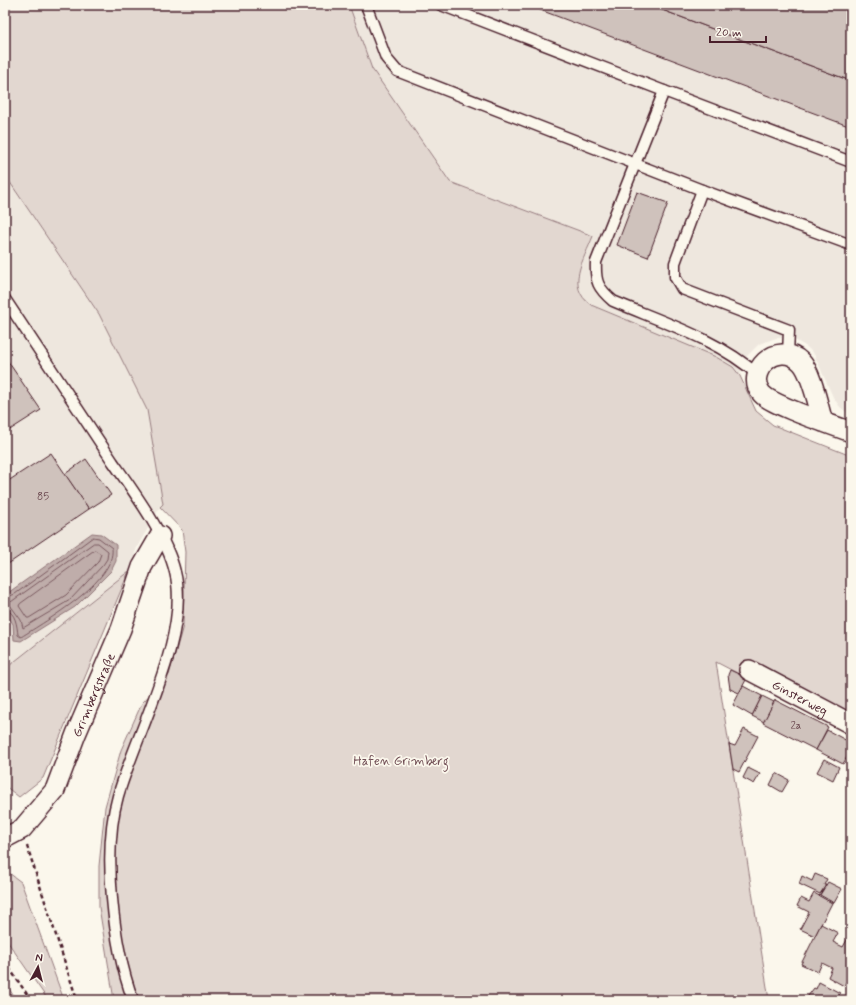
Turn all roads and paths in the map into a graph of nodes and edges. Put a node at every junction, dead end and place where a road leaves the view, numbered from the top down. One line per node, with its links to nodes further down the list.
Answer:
1 (366, 5): 5 (lane)
2 (441, 5): 3 (lane)
3 (664, 91): 4 (lane); 5 (lane)
4 (851, 162)
5 (634, 164): 6 (lane); 10 (lane)
6 (702, 190): 7 (lane); 9 (lane)
7 (851, 245)
8 (5, 299): 13 (lane)
9 (788, 355): 10 (street); 11 (street)
10 (758, 375): 11 (street)
11 (823, 422): 12 (street)
12 (851, 432)
13 (160, 536): 16 (street, Grimbergstraße); 21 (lane)
14 (749, 670): 15 (street, Ginsterweg)
15 (851, 724)
16 (22, 829): 17 (street, Grimbergstraße); 20 (path)
17 (5, 838)
18 (5, 962): 19 (path)
19 (31, 1000)
20 (76, 1000)
21 (133, 1000)

